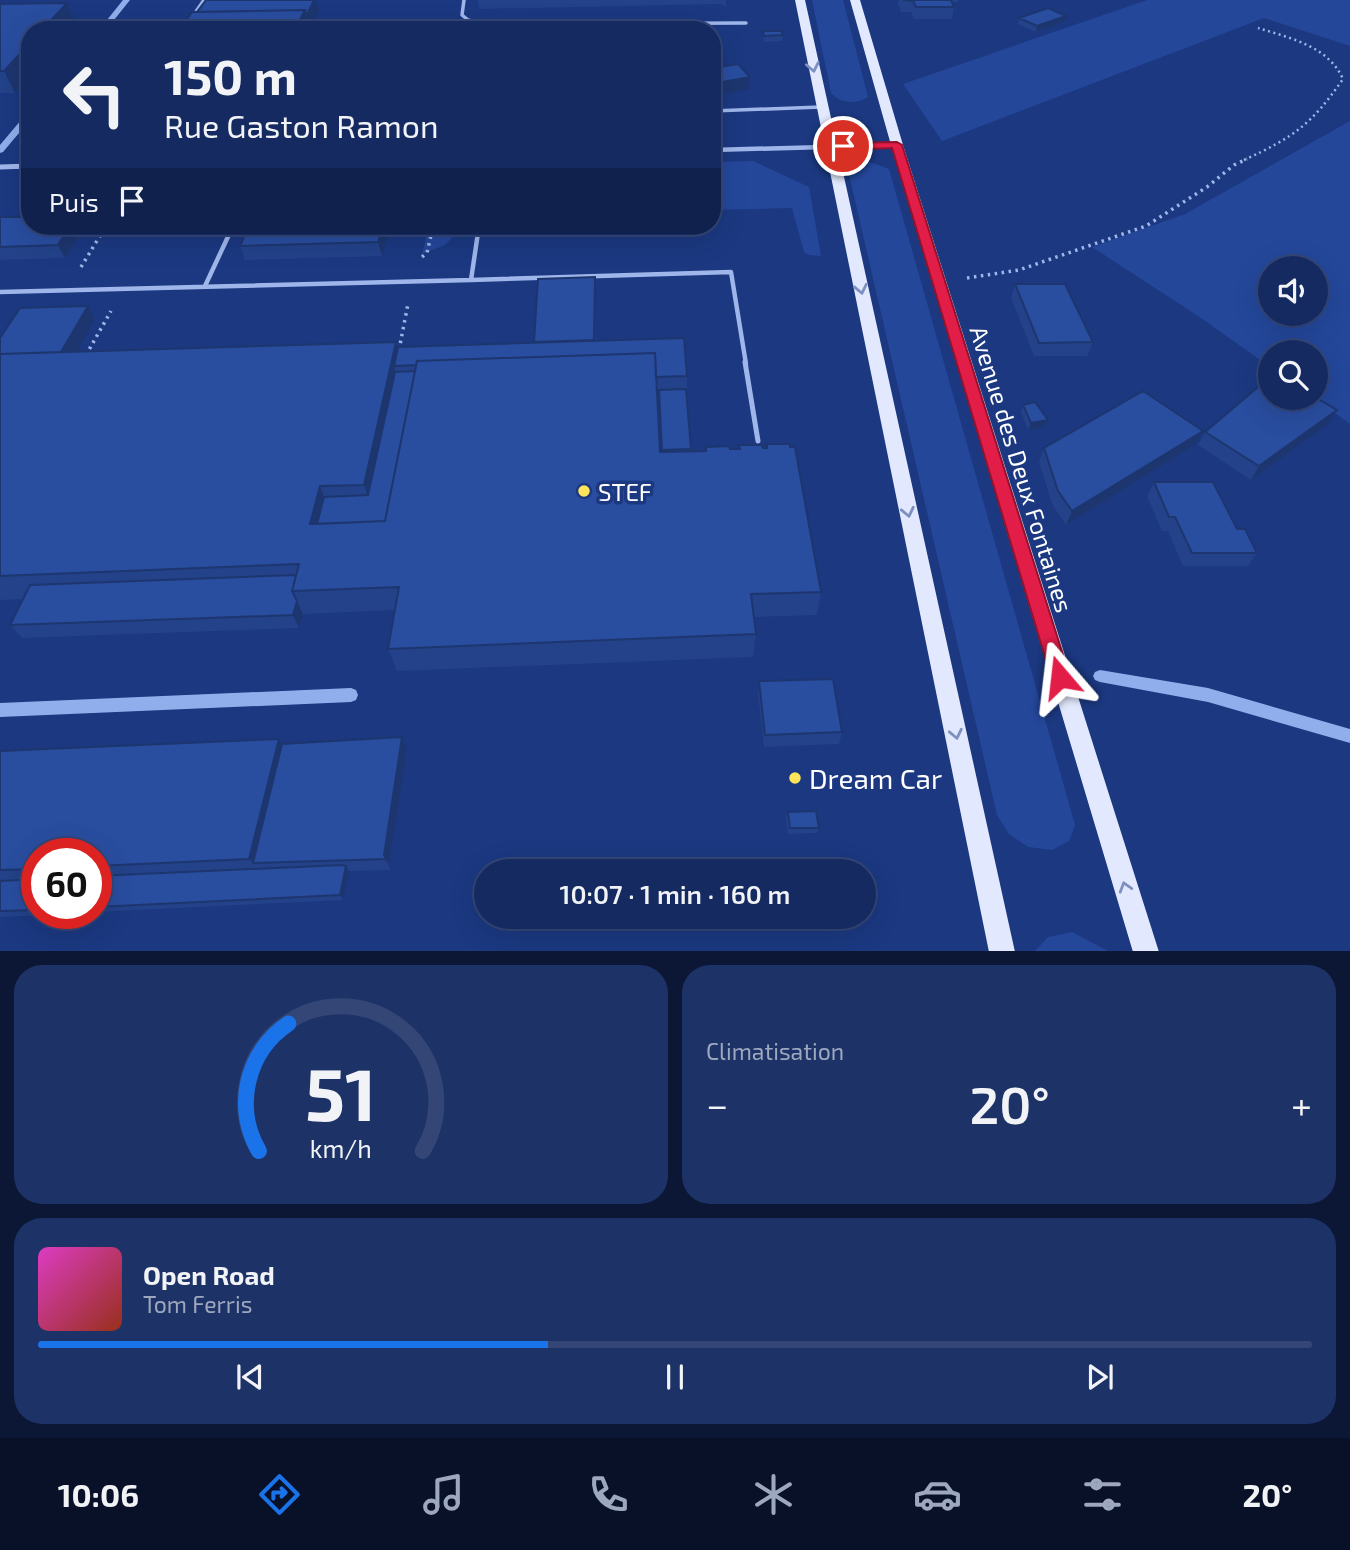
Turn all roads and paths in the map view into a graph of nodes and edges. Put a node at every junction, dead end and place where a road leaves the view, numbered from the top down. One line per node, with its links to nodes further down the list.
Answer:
1 (204, 0): 5 (lane)
2 (464, 0): 6 (lane)
3 (800, 0): 10 (main road, one-way to 10)
4 (855, 0): 12 (main road, Avenue des Deux Fontaines)
5 (190, 20)
6 (472, 21)
7 (721, 23): 8 (lane)
8 (746, 23)
9 (1258, 27): 22 (path)
10 (821, 107): 11 (lane); 13 (main road)
11 (721, 111)
12 (897, 145): 13 (street); 22 (main road, Avenue des Deux Fontaines)
13 (829, 147): 14 (street); 28 (main road, one-way to 28)
14 (721, 150)
15 (21, 166): 16 (street)
16 (0, 167)
17 (229, 235): 23 (lane)
18 (431, 235): 20 (path)
19 (477, 235): 21 (lane)
20 (427, 253)
21 (471, 279): 23 (lane); 27 (lane)
22 (938, 280): 29 (main road, Avenue des Deux Fontaines, one-way to 22)
23 (205, 287): 24 (lane)
24 (0, 292)
25 (114, 304): 26 (path)
26 (81, 364)
27 (758, 441)
28 (1002, 951)
29 (1146, 951)

